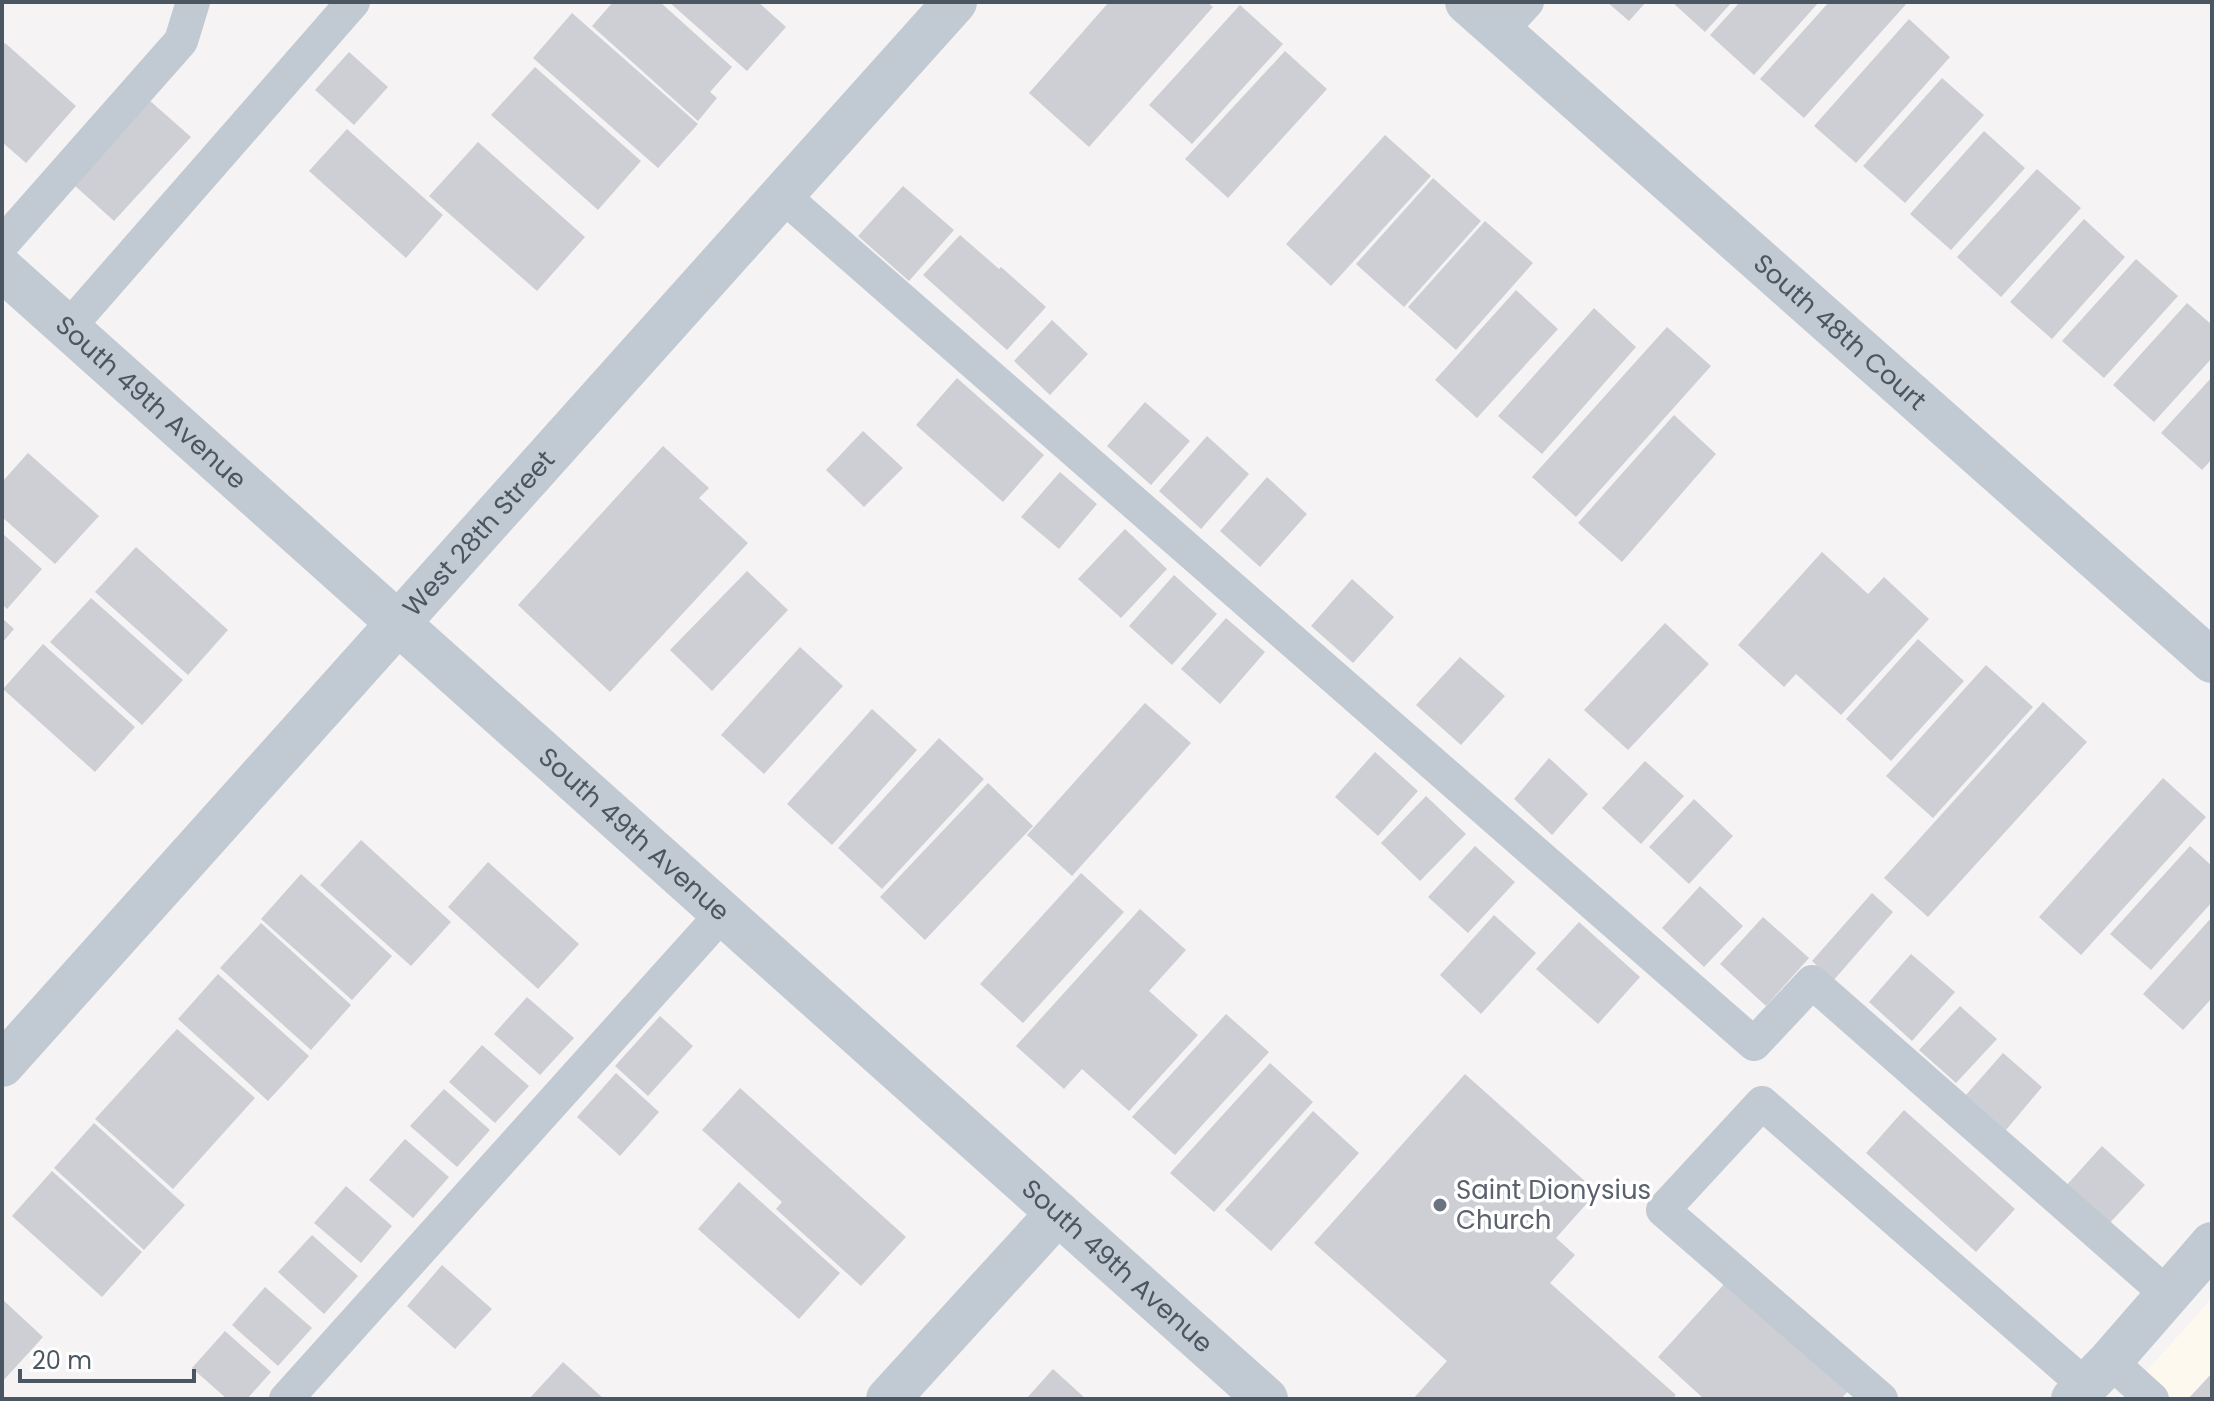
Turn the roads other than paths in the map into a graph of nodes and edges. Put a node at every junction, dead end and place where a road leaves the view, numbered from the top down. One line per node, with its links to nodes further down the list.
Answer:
1 (193, 2): 7 (lane)
2 (353, 2): 9 (lane)
3 (955, 2): 6 (street, West 28th Street)
4 (1467, 2): 5 (street, South 48th Court)
5 (1514, 17): 11 (street, South 48th Court)
6 (782, 195): 10 (street, West 28th Street); 16 (lane)
7 (2, 244)
8 (2, 269): 9 (street, South 49th Avenue)
9 (68, 328): 10 (street, South 49th Avenue)
10 (399, 623): 12 (street, South 49th Avenue); 13 (street, West 28th Street)
11 (2212, 661)
12 (723, 913): 14 (street, South 49th Avenue); 18 (lane)
13 (2, 1065)
14 (1058, 1213): 19 (street); 20 (street, South 49th Avenue)
15 (2212, 1244): 16 (street)
16 (2167, 1294): 17 (street)
17 (2089, 1382): 21 (lane); 22 (lane)
18 (286, 1399)
19 (888, 1399)
20 (1266, 1399)
21 (1881, 1399)
22 (2152, 1399)

